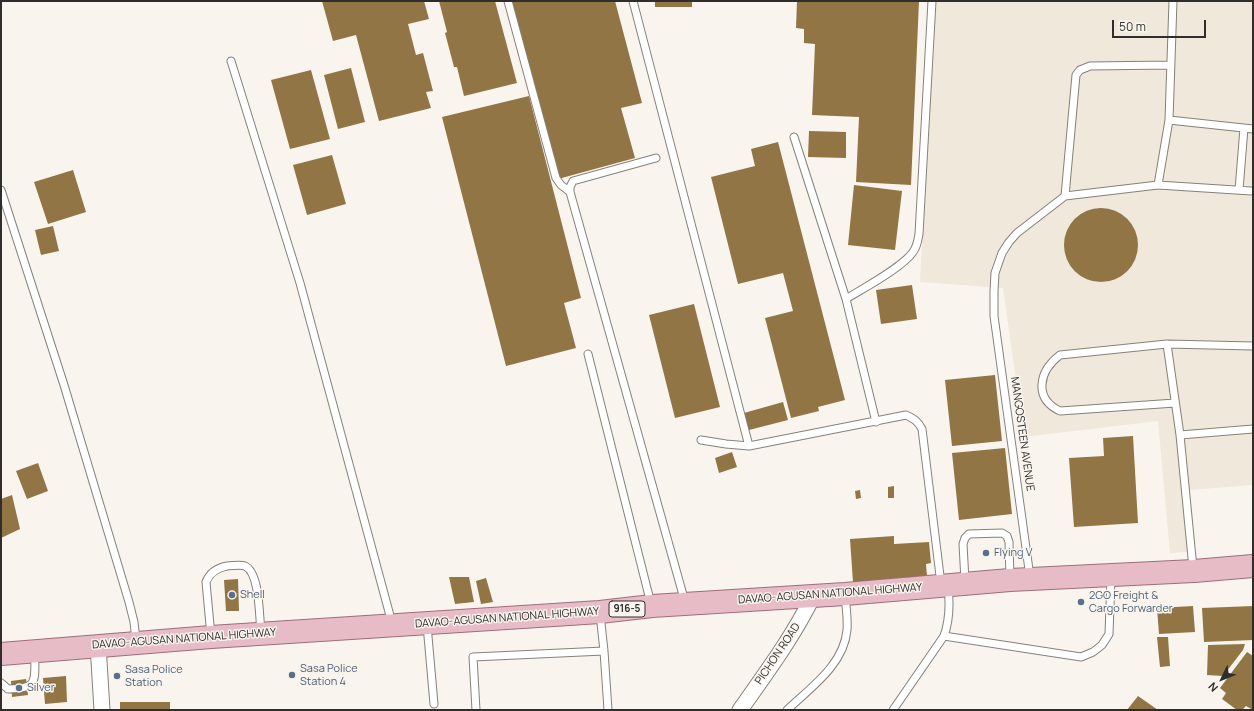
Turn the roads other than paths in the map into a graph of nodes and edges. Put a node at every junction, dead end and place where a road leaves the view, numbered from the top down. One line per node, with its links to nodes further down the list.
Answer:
1 (508, 1): 16 (lane)
2 (632, 1): 27 (lane)
3 (932, 1): 18 (lane)
4 (1173, 1): 6 (lane)
5 (231, 61): 39 (lane)
6 (1170, 64): 7 (lane); 17 (lane)
7 (1169, 120): 8 (lane); 12 (lane)
8 (1244, 128): 9 (lane); 14 (lane)
9 (1253, 129)
10 (794, 137): 18 (lane)
11 (656, 158): 16 (lane)
12 (1158, 185): 14 (lane); 17 (lane)
13 (1, 190): 43 (lane)
14 (1239, 190): 15 (lane)
15 (1251, 191)
16 (570, 192): 35 (lane)
17 (1065, 196): 31 (lane, MANGOSTEEN AVENUE)
18 (846, 299): 23 (lane)
19 (1167, 344): 20 (lane); 22 (lane); 22 (lane)
20 (1253, 346)
21 (588, 354): 36 (lane)
22 (1175, 403): 25 (lane)
23 (876, 422): 27 (lane); 32 (lane)
24 (1253, 429): 25 (lane)
25 (1180, 435): 29 (lane)
26 (701, 440): 27 (lane)
27 (749, 446)
28 (1253, 566): 29 (main road, DAVAO-AGUSAN NATIONAL HIGHWAY / 916-5)
29 (1194, 571): 30 (main road, DAVAO-AGUSAN NATIONAL HIGHWAY / 916-5)
30 (1111, 575): 31 (main road, DAVAO-AGUSAN NATIONAL HIGHWAY / 916-5); 42 (lane)
31 (1020, 580): 32 (main road, DAVAO-AGUSAN NATIONAL HIGHWAY / 916-5); 32 (lane)
32 (952, 585): 33 (main road, DAVAO-AGUSAN NATIONAL HIGHWAY / 916-5); 42 (lane)
33 (845, 594): 34 (main road, DAVAO-AGUSAN NATIONAL HIGHWAY / 916-5); 54 (lane)
34 (813, 596): 35 (main road, DAVAO-AGUSAN NATIONAL HIGHWAY / 916-5); 53 (street, PICHON ROAD)
35 (685, 604): 36 (main road, DAVAO-AGUSAN NATIONAL HIGHWAY / 916-5)
36 (652, 606): 37 (main road, DAVAO-AGUSAN NATIONAL HIGHWAY / 916-5)
37 (600, 612): 38 (main road, DAVAO-AGUSAN NATIONAL HIGHWAY / 916-5); 46 (lane)
38 (427, 623): 39 (main road, DAVAO-AGUSAN NATIONAL HIGHWAY / 916-5); 49 (lane)
39 (392, 625): 40 (main road, DAVAO-AGUSAN NATIONAL HIGHWAY / 916-5)
40 (261, 633): 41 (main road, DAVAO-AGUSAN NATIONAL HIGHWAY / 916-5); 41 (lane)
41 (211, 636): 43 (main road, DAVAO-AGUSAN NATIONAL HIGHWAY / 916-5)
42 (944, 636): 55 (lane)
43 (136, 642): 44 (main road, DAVAO-AGUSAN NATIONAL HIGHWAY / 916-5)
44 (98, 646): 45 (main road, DAVAO-AGUSAN NATIONAL HIGHWAY / 916-5); 50 (street)
45 (35, 651): 47 (main road, DAVAO-AGUSAN NATIONAL HIGHWAY / 916-5); 48 (lane)
46 (604, 651): 51 (lane); 52 (lane)
47 (1, 654)
48 (1, 682)
49 (434, 704)
50 (102, 710)
51 (476, 710)
52 (608, 710)
53 (740, 710)
54 (787, 710)
55 (893, 710)

